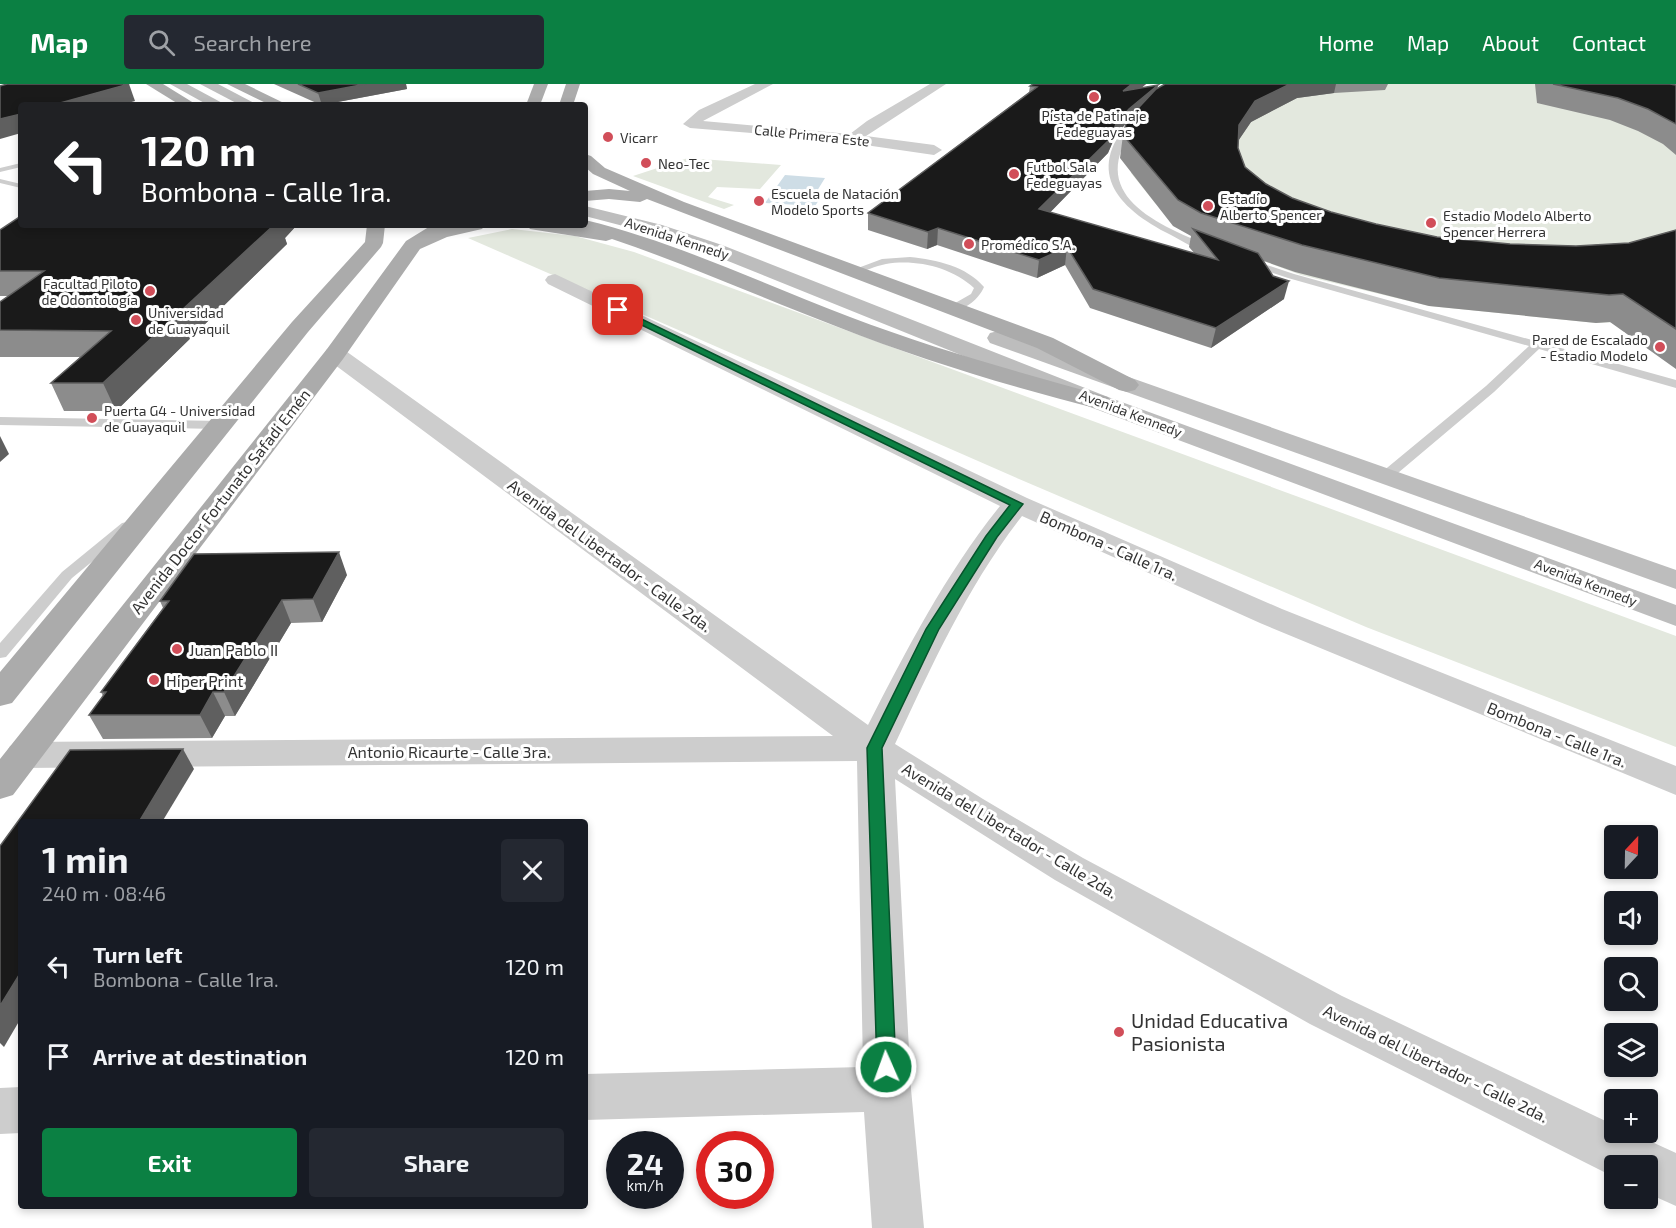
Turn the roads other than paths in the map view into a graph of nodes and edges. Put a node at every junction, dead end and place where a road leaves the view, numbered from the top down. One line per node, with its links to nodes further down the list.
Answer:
1 (153, 84): 9 (main road)
2 (207, 84): 11 (main road)
3 (234, 84): 12 (main road)
4 (541, 84): 13 (main road)
5 (573, 84): 14 (main road)
6 (766, 84): 16 (street, Calle Primera Este)
7 (939, 84): 16 (street)
8 (179, 85): 10 (main road)
9 (185, 102)
10 (213, 102)
11 (245, 102)
12 (274, 102)
13 (534, 102)
14 (567, 102)
15 (1149, 107): 37 (lane)
16 (854, 139): 17 (street, Calle Primera Este)
17 (934, 150)
18 (588, 162): 28 (main road)
19 (18, 166): 20 (lane)
20 (0, 170)
21 (18, 180): 22 (lane)
22 (3, 182): 23 (lane)
23 (18, 185)
24 (588, 186): 26 (main road)
25 (588, 197): 26 (main road)
26 (640, 197): 28 (main road)
27 (588, 198): 45 (main road, Avenida Kennedy)
28 (678, 206): 39 (main road)
29 (588, 212): 46 (main road, Avenida Kennedy)
30 (588, 226): 36 (main road)
31 (441, 228): 35 (main road, Avenida Doctor Fortunato Safadi Emén)
32 (463, 228): 35 (main road)
33 (557, 228): 36 (main road)
34 (379, 231): 48 (main road)
35 (412, 240): 43 (main road, Avenida Doctor Fortunato Safadi Emén)
36 (653, 246): 46 (main road)
37 (1214, 250)
38 (1236, 258): 42 (lane)
39 (855, 271): 41 (main road); 41 (lane)
40 (555, 280): 51 (street, Bombona - Calle 1ra.)
41 (954, 308): 45 (main road)
42 (1537, 345): 44 (lane); 49 (lane)
43 (334, 354): 56 (street, Avenida del Libertador - Calle 2da.); 57 (main road, Avenida Doctor Fortunato Safadi Emén)
44 (1676, 384)
45 (1126, 385): 49 (main road, Avenida Kennedy)
46 (1099, 402): 53 (main road, Avenida Kennedy)
47 (0, 421): 48 (lane)
48 (220, 425): 50 (main road)
49 (1387, 475): 52 (main road, Avenida Kennedy)
50 (156, 503): 54 (lane); 55 (main road)
51 (1017, 504): 56 (street); 58 (street, Bombona - Calle 1ra.)
52 (1676, 580)
53 (1676, 616)
54 (0, 653)
55 (0, 695)
56 (875, 748): 57 (street, Antonio Ricaurte - Calle 3ra.); 60 (street); 64 (street, Avenida del Libertador - Calle 2da.)
57 (23, 755): 59 (main road, Avenida Doctor Fortunato Safadi Emén)
58 (1676, 781)
59 (0, 785)
60 (887, 1089): 61 (street); 67 (street)
61 (588, 1097)
62 (18, 1110): 63 (street)
63 (0, 1111)
64 (1623, 1155)
65 (1658, 1172): 66 (street, Avenida del Libertador - Calle 2da.)
66 (1676, 1180)
67 (898, 1228)

